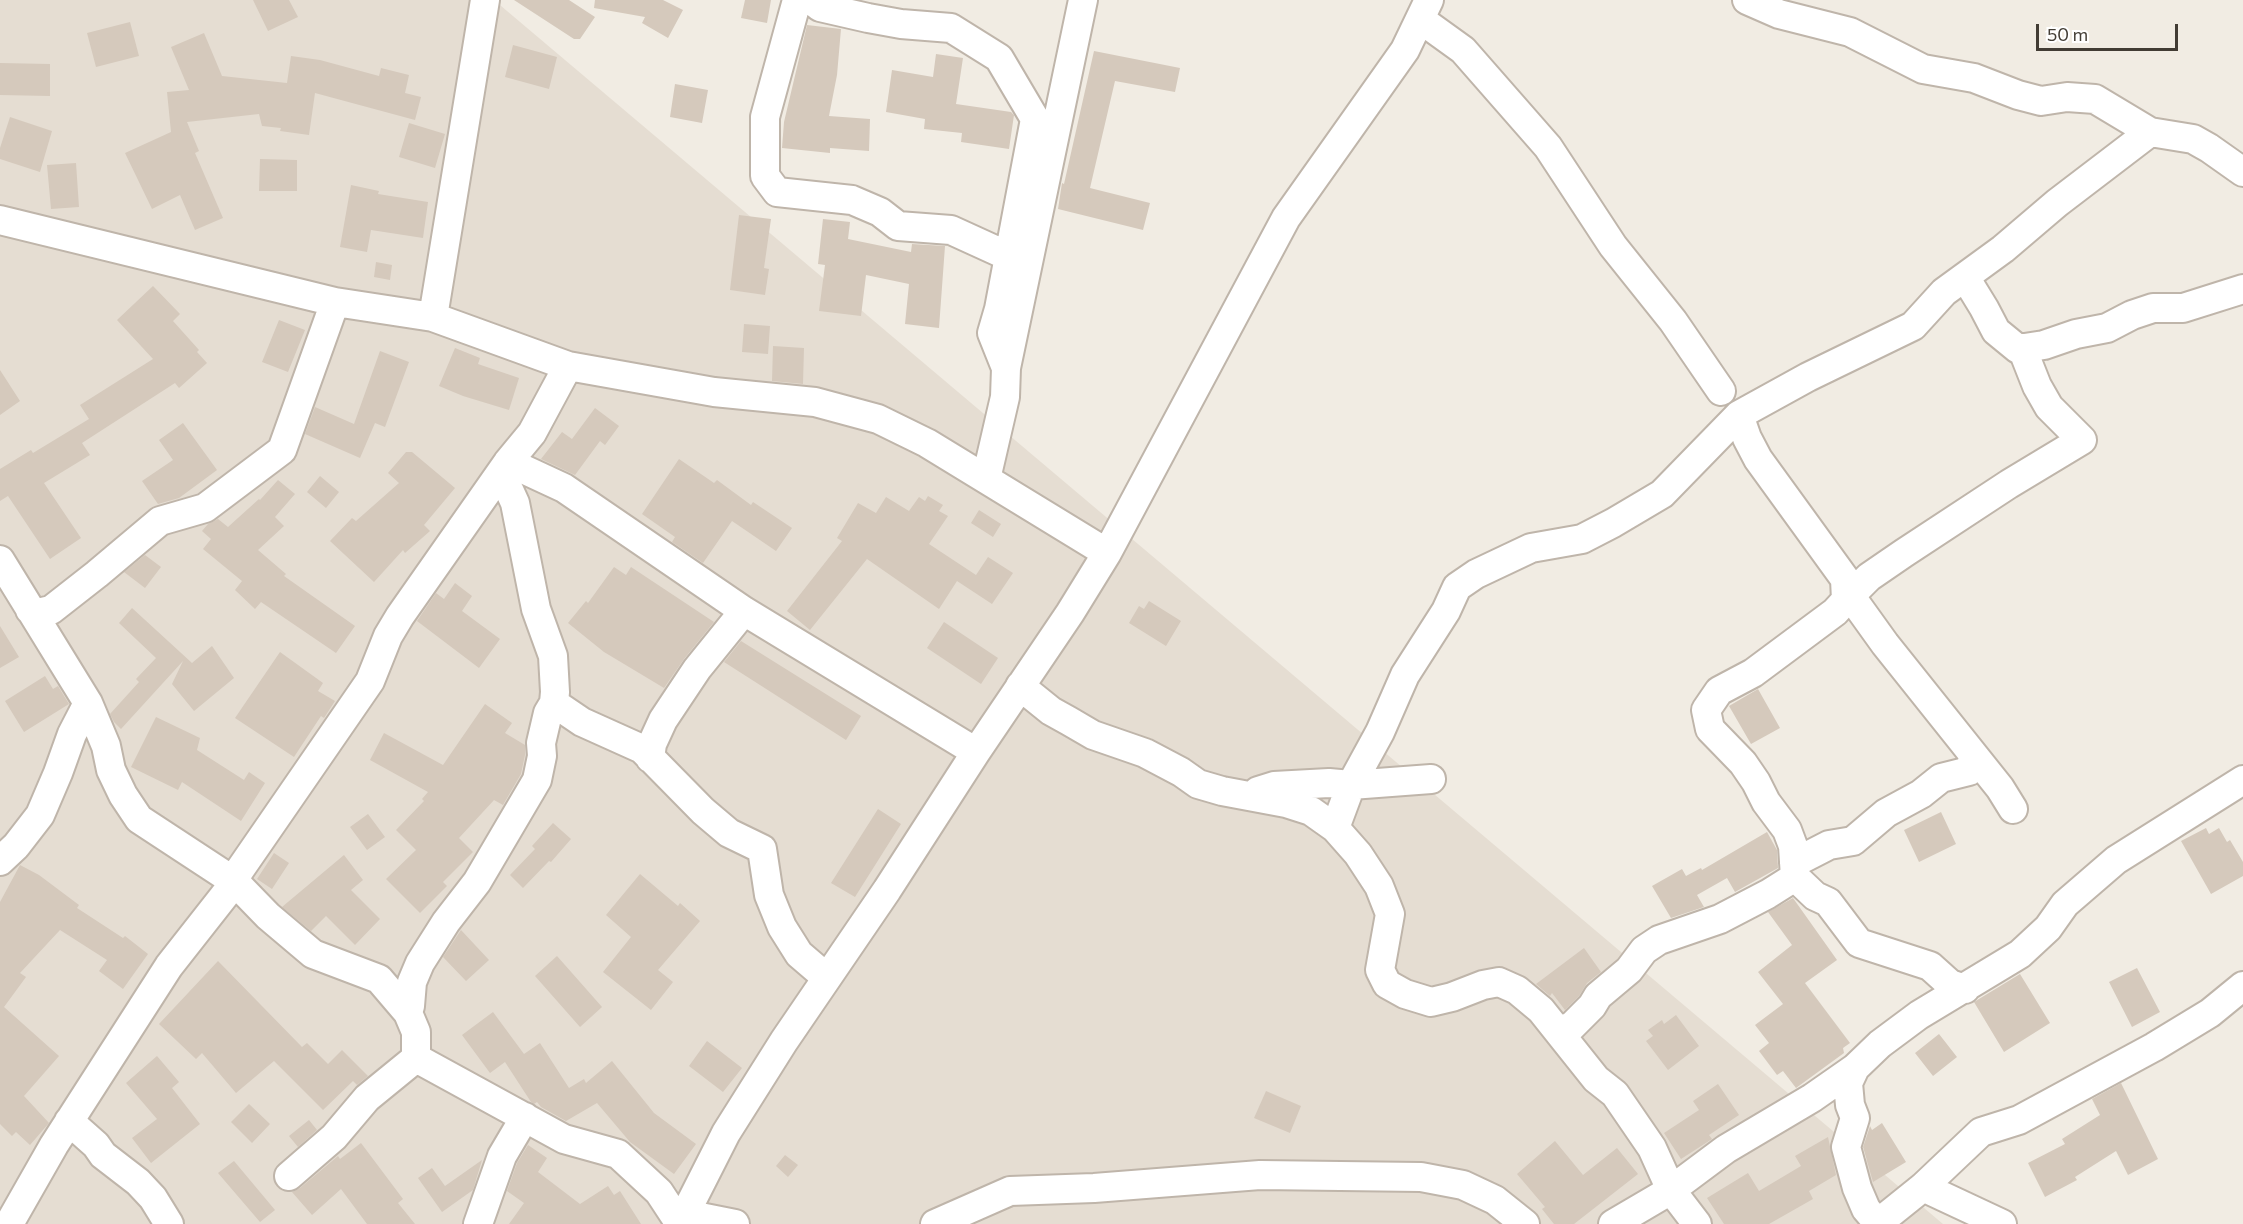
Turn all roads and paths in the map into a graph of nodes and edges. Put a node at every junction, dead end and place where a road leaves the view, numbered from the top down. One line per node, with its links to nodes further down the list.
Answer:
1 (485, 0): 14 (street)
2 (797, 0): 10 (street)
3 (811, 0): 10 (street)
4 (1083, 0): 17 (street)
5 (1747, 0): 7 (street)
6 (1425, 10): 18 (street); 22 (street)
7 (2150, 132): 8 (street); 11 (street)
8 (2243, 172)
9 (0, 220): 13 (street)
10 (1008, 256): 17 (street)
11 (1965, 277): 15 (street); 19 (street)
12 (2243, 289): 15 (street)
13 (335, 302): 14 (street); 25 (street)
14 (432, 317): 16 (street)
15 (2022, 348): 24 (street)
16 (568, 366): 20 (street); 21 (street)
17 (1006, 368): 21 (street)
18 (1721, 391)
19 (1739, 415): 24 (street); 35 (street)
20 (504, 469): 26 (street); 29 (street); 41 (street)
21 (986, 479): 22 (street)
22 (1107, 553): 27 (street)
23 (0, 560): 25 (street)
24 (1846, 600): 31 (street); 40 (street)
25 (30, 610): 28 (street)
26 (744, 611): 30 (street); 32 (street)
27 (1020, 686): 30 (street); 36 (street)
28 (88, 703): 39 (street); 41 (street)
29 (554, 703): 32 (street); 45 (street)
30 (976, 752): 42 (street)
31 (1974, 756): 37 (street); 40 (street)
32 (650, 758): 42 (street)
33 (1431, 778): 35 (street)
34 (2243, 780): 44 (street)
35 (1351, 785): 36 (street); 38 (street)
36 (1245, 795): 38 (street)
37 (2013, 809)
38 (1335, 828): 46 (street)
39 (0, 861)
40 (1794, 870): 44 (street); 46 (street)
41 (235, 882): 45 (street); 50 (street)
42 (827, 978): 54 (street)
43 (2243, 986): 52 (street)
44 (1965, 989): 48 (street)
45 (408, 1013): 47 (street)
46 (1566, 1034): 53 (street)
47 (416, 1058): 49 (street); 51 (street)
48 (1855, 1068): 53 (street); 63 (street)
49 (525, 1117): 54 (street); 57 (street)
50 (69, 1121): 55 (street); 56 (street)
51 (289, 1176)
52 (1923, 1187): 63 (street); 64 (street)
53 (1671, 1190): 61 (street); 62 (street)
54 (683, 1221): 58 (street)
55 (9, 1224)
56 (169, 1224)
57 (478, 1224)
58 (735, 1224)
59 (935, 1224): 60 (street)
60 (1525, 1224)
61 (1613, 1224)
62 (1697, 1224)
63 (1878, 1224)
64 (2002, 1224)

